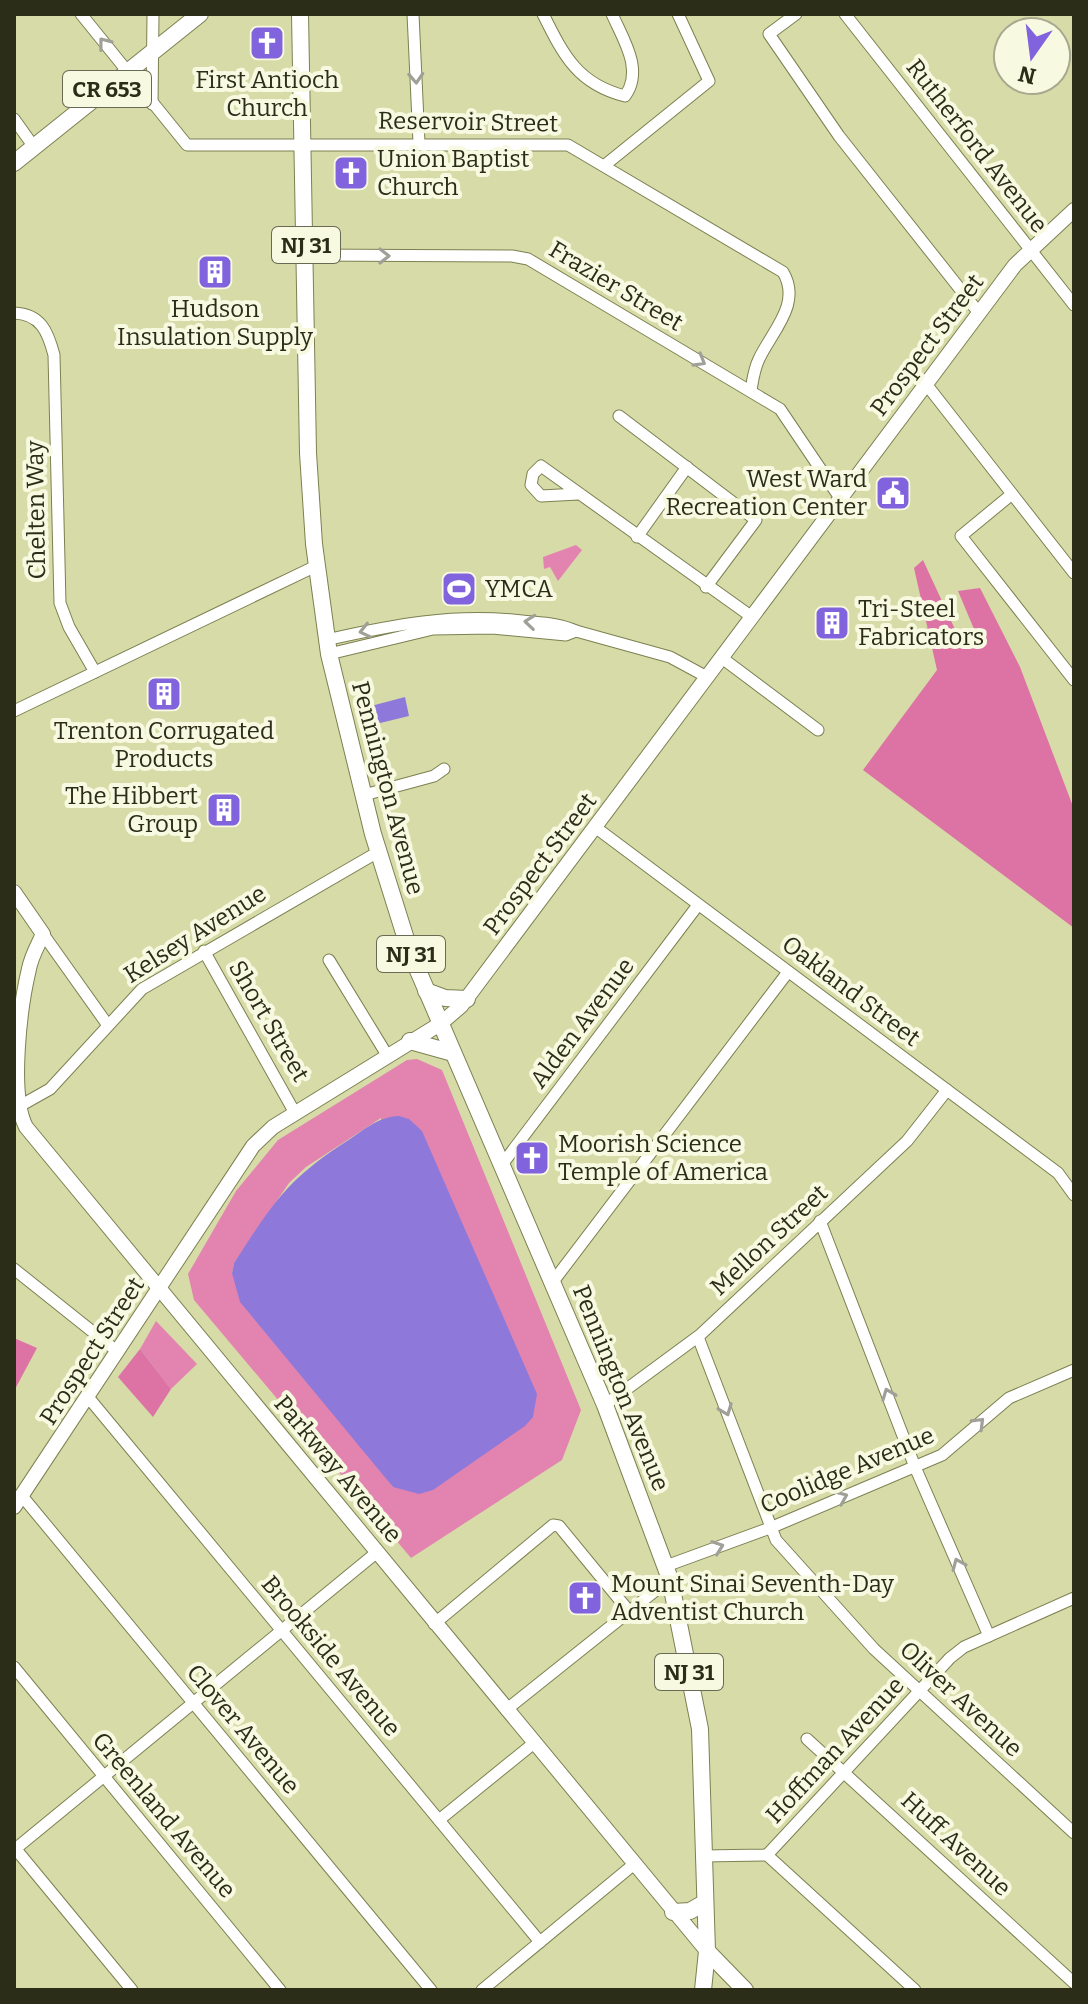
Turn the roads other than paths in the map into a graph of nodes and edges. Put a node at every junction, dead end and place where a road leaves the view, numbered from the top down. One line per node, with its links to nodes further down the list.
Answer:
1 (81, 14): 12 (street, Reservoir Street, one-way to 1)
2 (153, 14): 11 (street)
3 (200, 14): 11 (main road, CR 653)
4 (300, 14): 16 (main road, Pennington Avenue / NJ 31)
5 (413, 14): 15 (street, one-way to 15)
6 (543, 14): 7 (street)
7 (612, 14)
8 (678, 14): 19 (street)
9 (796, 14): 25 (street)
10 (845, 14): 21 (street, Rutherford Avenue)
11 (152, 52): 12 (main road, CR 653); 13 (street)
12 (127, 73): 13 (street, Reservoir Street); 17 (main road, CR 653)
13 (152, 104): 16 (street, Reservoir Street)
14 (14, 119): 17 (street)
15 (419, 143): 16 (street, Reservoir Street); 19 (street, Reservoir Street)
16 (305, 144): 22 (main road, Pennington Avenue / NJ 31)
17 (34, 147): 18 (main road, CR 653)
18 (14, 163)
19 (605, 165): 27 (street, Reservoir Street)
20 (1074, 210): 21 (street, Prospect Street)
21 (1029, 248): 23 (street, Rutherford Avenue); 25 (street, Prospect Street)
22 (306, 255): 27 (street, Frazier Street, one-way to 27); 34 (main road, Pennington Avenue / NJ 31)
23 (1074, 305)
24 (14, 313): 40 (street, Chelten Way)
25 (979, 313): 26 (street, Prospect Street)
26 (926, 384): 31 (street); 32 (street, Prospect Street)
27 (751, 390): 32 (street, Frazier Street)
28 (619, 416): 29 (street)
29 (687, 467): 33 (street); 36 (street)
30 (578, 494): 33 (street)
31 (1012, 494): 35 (street); 42 (street)
32 (840, 498): 37 (street, Prospect Street)
33 (637, 537): 36 (street)
34 (316, 566): 38 (main road, Pennington Avenue / NJ 31); 40 (street)
35 (1074, 573)
36 (706, 587): 37 (street)
37 (752, 617): 39 (street, Prospect Street)
38 (327, 647): 41 (street); 46 (main road, Pennington Avenue / NJ 31)
39 (722, 658): 41 (street, Prospect Street); 44 (street)
40 (95, 672): 43 (street)
41 (707, 677): 47 (street, Prospect Street)
42 (1074, 680)
43 (14, 711)
44 (818, 730)
45 (444, 769): 46 (street)
46 (364, 795): 48 (main road, Pennington Avenue / NJ 31)
47 (595, 827): 50 (street, Oakland Street); 56 (street, Prospect Street)
48 (378, 852): 52 (street, Kelsey Avenue); 55 (main road, Pennington Avenue / NJ 31)
49 (14, 892): 51 (street)
50 (698, 905): 54 (street, Oakland Street); 65 (street, Alden Avenue)
51 (43, 934): 57 (street); 64 (street)
52 (204, 951): 57 (street, Kelsey Avenue); 63 (street, Short Street)
53 (329, 960): 61 (street)
54 (788, 972): 62 (street, Oakland Street); 69 (street)
55 (426, 991): 56 (main road); 58 (main road, Pennington Avenue / NJ 31)
56 (467, 999): 58 (street, Prospect Street)
57 (107, 1024): 64 (street, Kelsey Avenue)
58 (440, 1024): 59 (street, Prospect Street); 60 (main road, Pennington Avenue / NJ 31)
59 (410, 1041): 60 (main road); 61 (street, Prospect Street)
60 (453, 1053): 65 (main road, Pennington Avenue / NJ 31)
61 (387, 1055): 63 (street, Prospect Street)
62 (947, 1090): 66 (street, Oakland Street); 67 (street, Mellon Street)
63 (295, 1113): 70 (street, Prospect Street)
64 (18, 1117): 70 (street, Parkway Avenue)
65 (501, 1166): 69 (main road, Pennington Avenue / NJ 31)
66 (1074, 1195)
67 (820, 1221): 71 (street, Mellon Street); 76 (street, one-way to 67)
68 (14, 1269): 72 (street)
69 (552, 1283): 75 (main road, Pennington Avenue / NJ 31)
70 (159, 1289): 72 (street, Prospect Street); 79 (street, Parkway Avenue)
71 (698, 1337): 75 (street, Mellon Street); 78 (street, Oliver Avenue, one-way to 78)
72 (118, 1352): 74 (street, Prospect Street)
73 (1074, 1370): 76 (street, Coolidge Avenue, one-way to 73)
74 (88, 1397): 77 (street, Prospect Street); 84 (street, Brookside Avenue)
75 (605, 1405): 80 (main road, Pennington Avenue / NJ 31)
76 (915, 1467): 78 (street, Coolidge Avenue, one-way to 76); 85 (street, one-way to 76)
77 (18, 1501): 88 (street, Clover Avenue)
78 (770, 1528): 80 (street, Coolidge Avenue, one-way to 78); 87 (street, Oliver Avenue)
79 (376, 1553): 83 (street, Parkway Avenue); 84 (street)
80 (668, 1572): 82 (street, Coolidge Avenue); 98 (main road, Pennington Avenue / NJ 31)
81 (1074, 1598): 85 (street, Hoffman Avenue)
82 (628, 1610): 83 (street); 89 (street, Coolidge Avenue)
83 (434, 1624): 89 (street, Parkway Avenue)
84 (281, 1630): 88 (street); 94 (street, Brookside Avenue)
85 (989, 1636): 87 (street, Hoffman Avenue)
86 (14, 1667): 93 (street, Greenland Avenue)
87 (920, 1691): 92 (street, Hoffman Avenue); 95 (street, Oliver Avenue)
88 (193, 1703): 93 (street); 107 (street, Clover Avenue)
89 (506, 1710): 91 (street, Parkway Avenue)
90 (807, 1739): 92 (street, Huff Avenue)
91 (534, 1743): 94 (street); 99 (street, Parkway Avenue)
92 (845, 1772): 97 (street, Hoffman Avenue); 104 (street, Huff Avenue)
93 (104, 1776): 96 (street); 106 (street, Greenland Avenue)
94 (439, 1820): 102 (street, Brookside Avenue)
95 (1074, 1833)
96 (15, 1849): 105 (street)
97 (767, 1855): 98 (street, Hoffman Avenue); 111 (street)
98 (703, 1856): 100 (main road, Pennington Avenue / NJ 31)
99 (633, 1865): 101 (street, Parkway Avenue); 102 (street)
100 (704, 1903): 101 (main road); 103 (main road, Pennington Avenue / NJ 31)
101 (673, 1912): 103 (street, Parkway Avenue)
102 (540, 1942): 108 (street)
103 (707, 1951): 109 (main road, NJ 31); 110 (main road, Parkway Avenue)
104 (1074, 1983)
105 (132, 1990)
106 (280, 1990)
107 (431, 1990)
108 (482, 1990)
109 (703, 1990)
110 (745, 1990)
111 (915, 1990)

